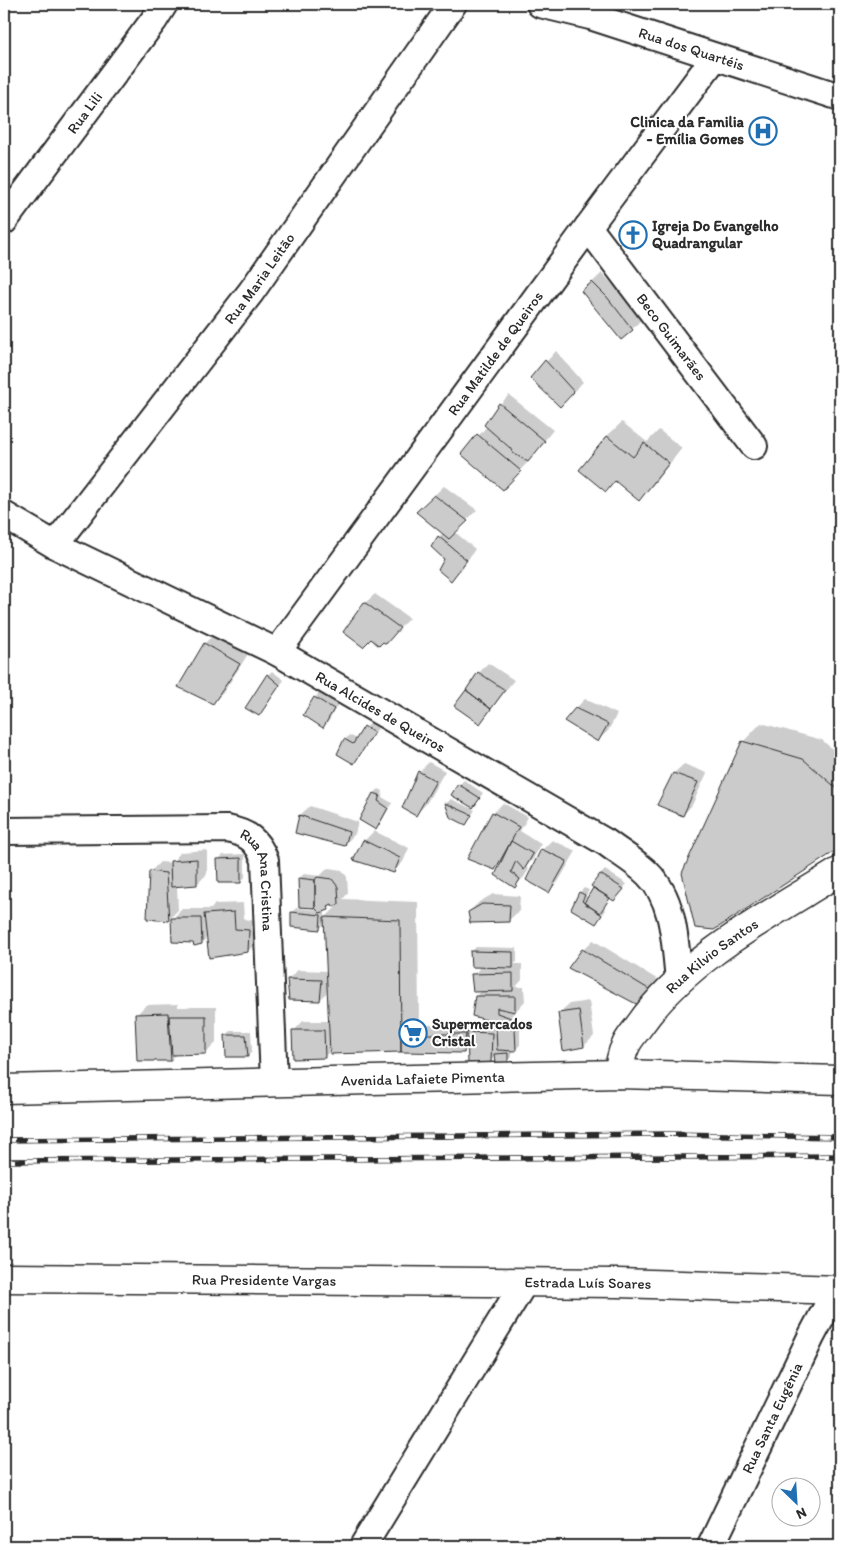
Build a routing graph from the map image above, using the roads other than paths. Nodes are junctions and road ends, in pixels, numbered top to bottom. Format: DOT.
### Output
graph roads {
  1 [pos="164,4"];
  2 [pos="453,4"];
  3 [pos="540,4"];
  4 [pos="592,10"];
  5 [pos="715,57"];
  6 [pos="840,97"];
  7 [pos="4,221"];
  8 [pos="588,227"];
  9 [pos="754,446"];
  10 [pos="4,515"];
  11 [pos="55,546"];
  12 [pos="277,652"];
  13 [pos="4,831"];
  14 [pos="840,871"];
  15 [pos="679,980"];
  16 [pos="618,1074"];
  17 [pos="840,1080"];
  18 [pos="274,1082"];
  19 [pos="4,1089"];
  20 [pos="4,1278"];
  21 [pos="524,1283"];
  22 [pos="838,1290"];
  23 [pos="363,1546"];
  24 [pos="711,1546"];
  1 -- 7 [label="street, Rua Lili"];
  2 -- 11 [label="street, Rua Maria Leitão"];
  3 -- 4 [label="street, Rua dos Quartéis"];
  4 -- 5 [label="street, Rua dos Quartéis"];
  5 -- 6 [label="street, Rua dos Quartéis"];
  5 -- 8 [label="street, Rua Matilde de Queiros"];
  8 -- 9 [label="street, Beco Guimarães"];
  8 -- 12 [label="street, Rua Matilde de Queiros"];
  10 -- 11 [label="street, Rua Alcides de Queiros"];
  11 -- 12 [label="street, Rua Alcides de Queiros"];
  12 -- 15 [label="street, Rua Alcides de Queiros"];
  13 -- 18 [label="street, Rua Ana Cristina"];
  14 -- 15 [label="main road, Rua Kilvio Santos"];
  15 -- 16 [label="main road, Rua Kilvio Santos"];
  16 -- 17 [label="main road, Avenida Lafaiete Pimenta"];
  16 -- 18 [label="main road, Avenida Lafaiete Pimenta"];
  18 -- 19 [label="main road, Avenida Lafaiete Pimenta"];
  20 -- 21 [label="main road, Rua Presidente Vargas"];
  21 -- 22 [label="main road, Estrada Luís Soares"];
  21 -- 23 [label="street, Estrada Luís Soares"];
  22 -- 24 [label="street, Rua Santa Eugênia"];
}
